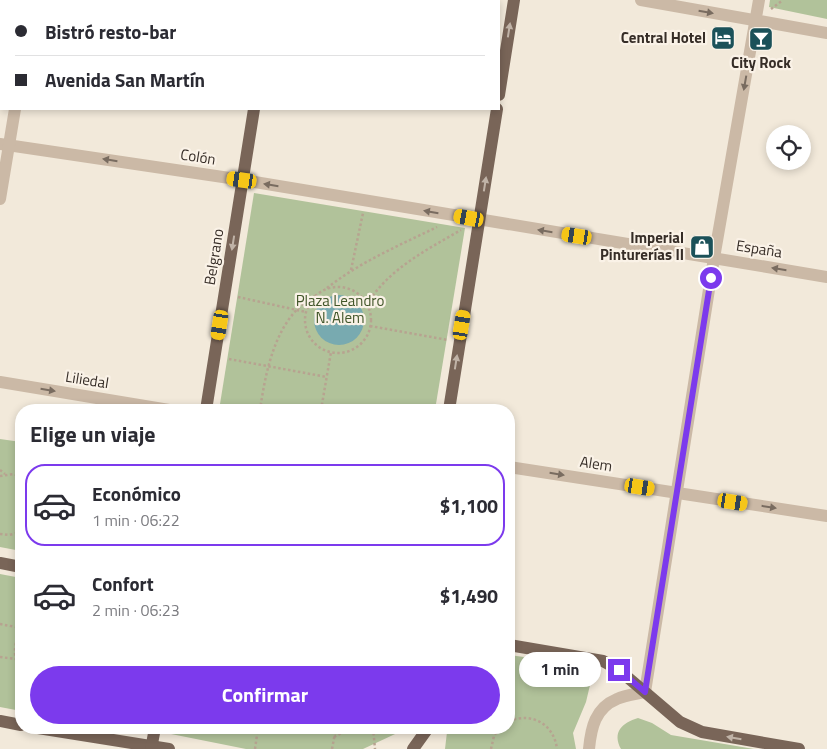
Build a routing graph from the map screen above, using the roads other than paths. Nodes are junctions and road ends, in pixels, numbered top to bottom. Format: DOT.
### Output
graph roads {
  1 [pos="514,0"];
  2 [pos="641,0"];
  3 [pos="759,0"];
  4 [pos="756,21"];
  5 [pos="827,33"];
  6 [pos="500,89"];
  7 [pos="15,110"];
  8 [pos="254,110"];
  9 [pos="496,110"];
  10 [pos="4,144"];
  11 [pos="242,180"];
  12 [pos="0,199"];
  13 [pos="479,220"];
  14 [pos="714,258"];
  15 [pos="827,277"];
  16 [pos="0,382"];
  17 [pos="133,404"];
  18 [pos="207,404"];
  19 [pos="450,404"];
  20 [pos="515,468"];
  21 [pos="677,493"];
  22 [pos="827,516"];
  23 [pos="0,563"];
  24 [pos="15,566"];
  25 [pos="515,646"];
  26 [pos="645,692"];
  27 [pos="0,721"];
  28 [pos="15,724"];
  29 [pos="72,734"];
  30 [pos="154,734"];
  31 [pos="424,734"];
  32 [pos="151,748"];
  33 [pos="169,749"];
  34 [pos="413,749"];
  35 [pos="589,749"];
  36 [pos="799,749"];
  6 -- 1 [label="main road, one-way"];
  2 -- 4 [label="street, one-way"];
  3 -- 4 [label="street"];
  4 -- 5 [label="street"];
  4 -- 14 [label="street, one-way"];
  7 -- 10 [label="street"];
  8 -- 11 [label="main road, Belgrano"];
  13 -- 9 [label="main road, one-way"];
  11 -- 10 [label="street, Colón, one-way"];
  10 -- 12 [label="street"];
  13 -- 11 [label="street, Colón, one-way"];
  11 -- 18 [label="main road, Belgrano, one-way"];
  14 -- 13 [label="street, España, one-way"];
  19 -- 13 [label="main road, one-way"];
  15 -- 14 [label="street, España, one-way"];
  14 -- 21 [label="street"];
  16 -- 17 [label="street, Liliedal, one-way"];
  20 -- 21 [label="street, Alem, one-way"];
  21 -- 22 [label="street, Alem, one-way"];
  21 -- 26 [label="street"];
  23 -- 24 [label="main road"];
  25 -- 26 [label="main road"];
  26 -- 35 [label="street"];
  36 -- 26 [label="main road, one-way"];
  27 -- 28 [label="main road"];
  29 -- 32 [label="main road"];
  30 -- 32 [label="main road"];
  31 -- 34 [label="main road"];
  32 -- 33 [label="main road"];
}
